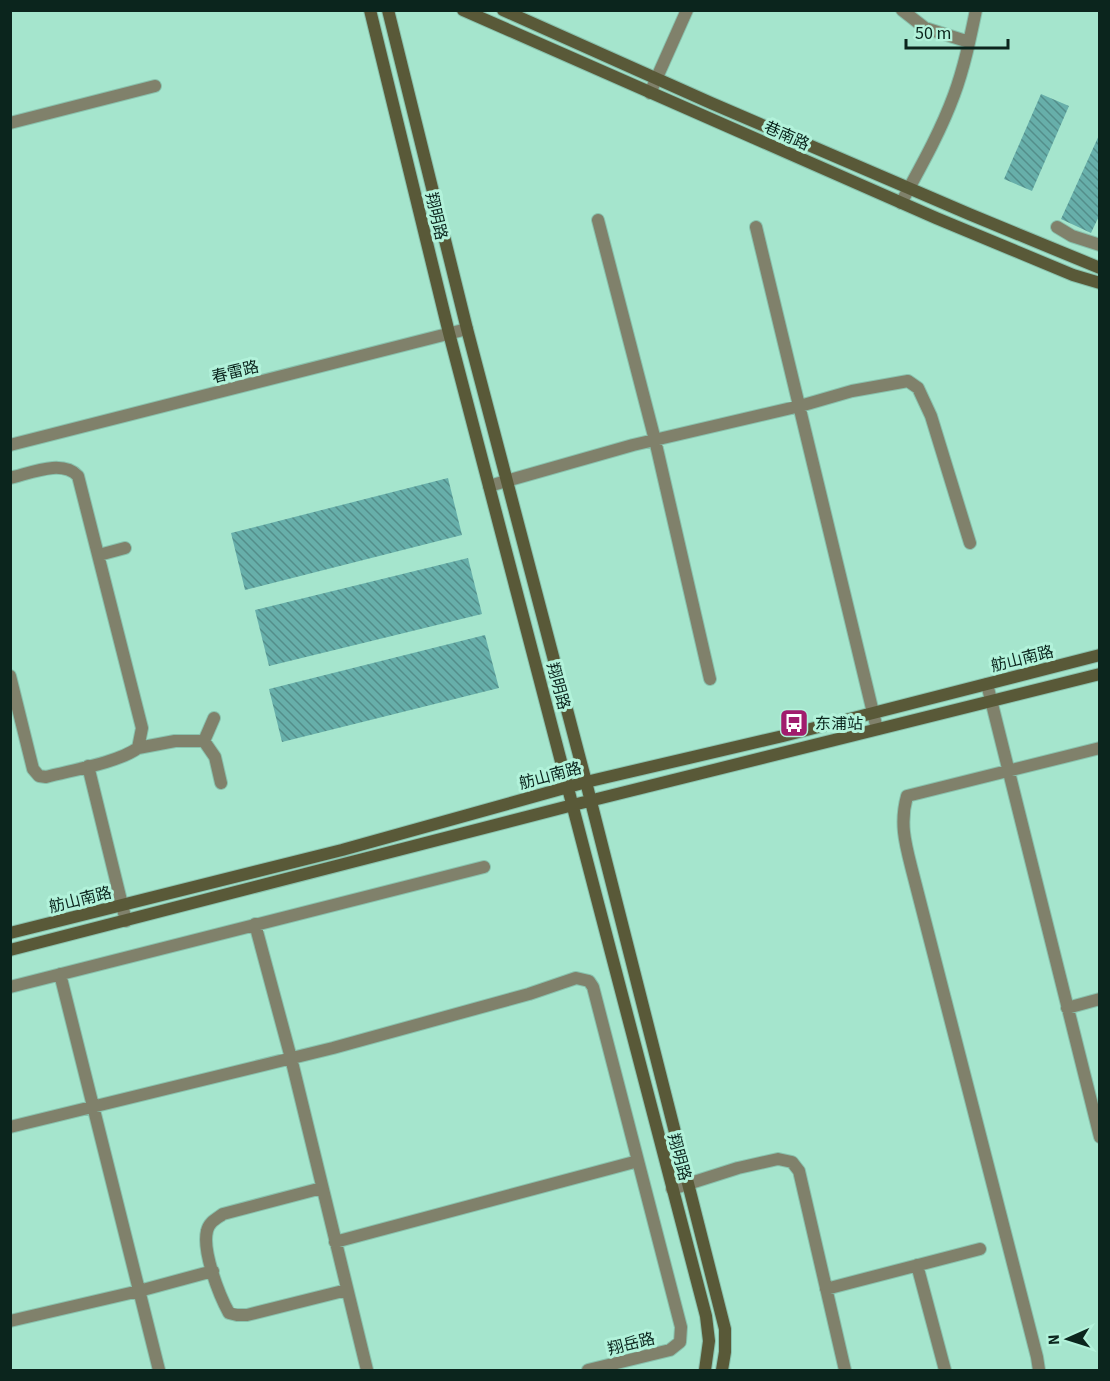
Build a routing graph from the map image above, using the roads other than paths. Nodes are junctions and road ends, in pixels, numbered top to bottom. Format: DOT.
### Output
graph roads {
  1 [pos="370,10"];
  2 [pos="388,10"];
  3 [pos="463,10"];
  4 [pos="503,10"];
  5 [pos="687,10"];
  6 [pos="976,10"];
  7 [pos="909,13"];
  8 [pos="969,42"];
  9 [pos="657,79"];
  10 [pos="155,86"];
  11 [pos="650,93"];
  12 [pos="10,123"];
  13 [pos="909,189"];
  14 [pos="902,203"];
  15 [pos="598,220"];
  16 [pos="756,227"];
  17 [pos="1057,227"];
  18 [pos="1100,245"];
  19 [pos="1100,268"];
  20 [pos="1100,283"];
  21 [pos="467,329"];
  22 [pos="448,333"];
  23 [pos="800,406"];
  24 [pos="655,440"];
  25 [pos="10,445"];
  26 [pos="10,478"];
  27 [pos="507,481"];
  28 [pos="489,486"];
  29 [pos="970,543"];
  30 [pos="125,548"];
  31 [pos="99,555"];
  32 [pos="1100,655"];
  33 [pos="1100,674"];
  34 [pos="10,676"];
  35 [pos="710,679"];
  36 [pos="987,684"];
  37 [pos="992,701"];
  38 [pos="873,713"];
  39 [pos="214,718"];
  40 [pos="877,729"];
  41 [pos="204,741"];
  42 [pos="138,748"];
  43 [pos="1100,748"];
  44 [pos="88,766"];
  45 [pos="1010,770"];
  46 [pos="586,782"];
  47 [pos="220,783"];
  48 [pos="569,787"];
  49 [pos="590,801"];
  50 [pos="573,805"];
  51 [pos="484,867"];
  52 [pos="122,905"];
  53 [pos="126,921"];
  54 [pos="255,924"];
  55 [pos="10,933"];
  56 [pos="10,950"];
  57 [pos="60,974"];
  58 [pos="10,987"];
  59 [pos="1100,999"];
  60 [pos="1067,1008"];
  61 [pos="291,1059"];
  62 [pos="94,1107"];
  63 [pos="10,1127"];
  64 [pos="1100,1137"];
  65 [pos="638,1161"];
  66 [pos="688,1185"];
  67 [pos="322,1188"];
  68 [pos="672,1189"];
  69 [pos="335,1242"];
  70 [pos="980,1249"];
  71 [pos="917,1265"];
  72 [pos="213,1270"];
  73 [pos="826,1289"];
  74 [pos="347,1290"];
  75 [pos="139,1291"];
  76 [pos="10,1322"];
  77 [pos="159,1371"];
  78 [pos="367,1371"];
  79 [pos="588,1371"];
  80 [pos="705,1371"];
  81 [pos="722,1371"];
  82 [pos="845,1371"];
  83 [pos="945,1371"];
  84 [pos="1039,1371"];
  1 -- 22 [label="street, 翔明路"];
  2 -- 21 [label="street, 翔明路"];
  3 -- 11 [label="street, 巷南路"];
  4 -- 9 [label="street, 巷南路"];
  5 -- 9 [label="street"];
  6 -- 8 [label="street"];
  7 -- 8 [label="street"];
  8 -- 13 [label="street"];
  9 -- 11 [label="street"];
  9 -- 13 [label="street, 巷南路"];
  10 -- 12 [label="street"];
  11 -- 14 [label="street, 巷南路"];
  13 -- 14 [label="street"];
  13 -- 19 [label="street, 巷南路"];
  14 -- 20 [label="street, 巷南路"];
  15 -- 24 [label="street"];
  16 -- 23 [label="street"];
  17 -- 18 [label="street"];
  21 -- 22 [label="street, 春雷路"];
  21 -- 27 [label="street, 翔明路"];
  22 -- 25 [label="street, 春雷路"];
  22 -- 28 [label="street, 翔明路"];
  23 -- 24 [label="street"];
  23 -- 29 [label="street"];
  23 -- 38 [label="street"];
  24 -- 27 [label="street"];
  24 -- 35 [label="street"];
  26 -- 31 [label="street"];
  27 -- 28 [label="street"];
  27 -- 46 [label="street, 翔明路"];
  28 -- 48 [label="street, 翔明路"];
  30 -- 31 [label="street"];
  31 -- 42 [label="street"];
  32 -- 36 [label="street, 舫山南路"];
  33 -- 37 [label="street, 舫山南路"];
  34 -- 44 [label="street"];
  36 -- 37 [label="street"];
  36 -- 38 [label="street, 舫山南路"];
  37 -- 40 [label="street, 舫山南路"];
  37 -- 45 [label="street"];
  38 -- 40 [label="street"];
  38 -- 46 [label="street, 舫山南路"];
  39 -- 41 [label="street"];
  40 -- 49 [label="street, 舫山南路"];
  41 -- 42 [label="street"];
  41 -- 47 [label="street"];
  42 -- 44 [label="street"];
  43 -- 45 [label="street"];
  44 -- 52 [label="street"];
  45 -- 60 [label="street"];
  45 -- 84 [label="street"];
  46 -- 48 [label="street, 舫山南路"];
  46 -- 49 [label="street, 翔明路"];
  48 -- 50 [label="street, 翔明路"];
  48 -- 52 [label="street, 舫山南路"];
  49 -- 50 [label="street, 舫山南路"];
  49 -- 66 [label="street, 翔明路"];
  50 -- 53 [label="street, 舫山南路"];
  50 -- 68 [label="street, 翔明路"];
  51 -- 54 [label="street"];
  52 -- 53 [label="street"];
  52 -- 55 [label="street, 舫山南路"];
  53 -- 56 [label="street, 舫山南路"];
  54 -- 57 [label="street"];
  54 -- 61 [label="street"];
  57 -- 58 [label="street"];
  57 -- 62 [label="street"];
  59 -- 60 [label="street"];
  60 -- 64 [label="street"];
  61 -- 62 [label="street"];
  61 -- 65 [label="street"];
  61 -- 67 [label="street"];
  62 -- 63 [label="street"];
  62 -- 75 [label="street"];
  65 -- 69 [label="street"];
  65 -- 79 [label="street, 翔岳路"];
  66 -- 68 [label="street"];
  66 -- 73 [label="street"];
  66 -- 81 [label="street, 翔明路"];
  67 -- 69 [label="street"];
  67 -- 72 [label="street"];
  68 -- 80 [label="street, 翔明路"];
  69 -- 74 [label="street"];
  70 -- 71 [label="street"];
  71 -- 73 [label="street"];
  71 -- 83 [label="street"];
  72 -- 74 [label="street"];
  72 -- 75 [label="street"];
  73 -- 82 [label="street"];
  74 -- 78 [label="street"];
  75 -- 76 [label="street"];
  75 -- 77 [label="street"];
}
